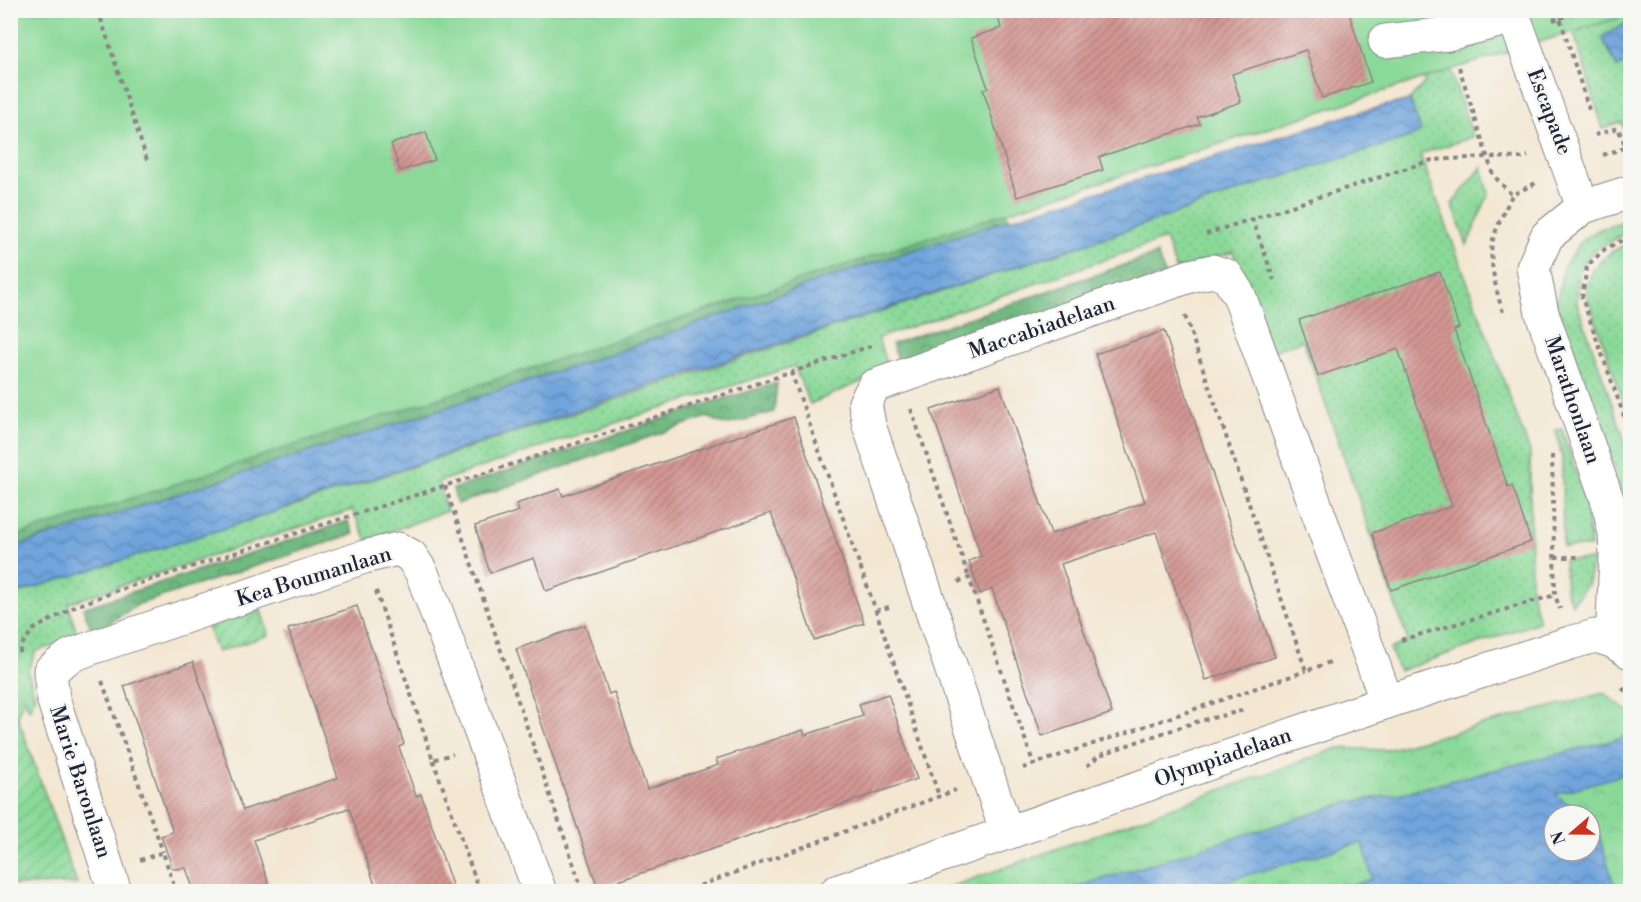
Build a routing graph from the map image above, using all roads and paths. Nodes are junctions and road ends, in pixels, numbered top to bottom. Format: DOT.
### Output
graph roads {
  1 [pos="98,10"];
  2 [pos="1584,10"];
  3 [pos="1511,13"];
  4 [pos="1560,18"];
  5 [pos="1448,34"];
  6 [pos="1385,41"];
  7 [pos="1597,135"];
  8 [pos="1628,147"];
  9 [pos="1488,157"];
  10 [pos="1630,158"];
  11 [pos="147,160"];
  12 [pos="1630,192"];
  13 [pos="1512,195"];
  14 [pos="1583,207"];
  15 [pos="1630,236"];
  16 [pos="1196,237"];
  17 [pos="875,345"];
  18 [pos="791,372"];
  19 [pos="900,377"];
  20 [pos="1630,433"];
  21 [pos="446,486"];
  22 [pos="351,516"];
  23 [pos="364,557"];
  24 [pos="969,578"];
  25 [pos="1621,646"];
  26 [pos="91,648"];
  27 [pos="20,659"];
  28 [pos="50,671"];
  29 [pos="1387,702"];
  30 [pos="486,745"];
  31 [pos="433,760"];
  32 [pos="939,796"];
  33 [pos="1006,833"];
  34 [pos="163,852"];
  35 [pos="112,881"];
  36 [pos="176,891"];
  37 [pos="480,891"];
  38 [pos="540,891"];
  39 [pos="583,891"];
  40 [pos="836,891"];
  1 -- 11 [label="path"];
  2 -- 4 [label="path"];
  3 -- 5 [label="street"];
  3 -- 14 [label="street, Escapade"];
  5 -- 6 [label="street"];
  5 -- 9 [label="path"];
  7 -- 8 [label="path"];
  8 -- 10 [label="path"];
  9 -- 13 [label="path"];
  9 -- 16 [label="path"];
  12 -- 14 [label="street, Marathonlaan"];
  14 -- 25 [label="street, Marathonlaan"];
  15 -- 20 [label="path"];
  17 -- 18 [label="path"];
  18 -- 21 [label="path"];
  18 -- 32 [label="path"];
  19 -- 24 [label="path"];
  19 -- 29 [label="street, Maccabiadelaan"];
  19 -- 33 [label="street, Maccabiadelaan"];
  21 -- 22 [label="path"];
  21 -- 39 [label="path"];
  22 -- 23 [label="path"];
  22 -- 27 [label="path"];
  23 -- 26 [label="street, Kea Boumanlaan"];
  23 -- 30 [label="street, Kea Boumanlaan"];
  23 -- 31 [label="path"];
  25 -- 29 [label="street, Olympiadelaan"];
  26 -- 28 [label="street, Kea Boumanlaan"];
  26 -- 34 [label="path"];
  28 -- 35 [label="street, Marie Baronlaan"];
  29 -- 33 [label="street, Olympiadelaan"];
  30 -- 31 [label="path"];
  30 -- 38 [label="street, Kea Boumanlaan"];
  31 -- 37 [label="path"];
  33 -- 40 [label="street, Olympiadelaan"];
  34 -- 35 [label="path"];
  34 -- 36 [label="path"];
}
